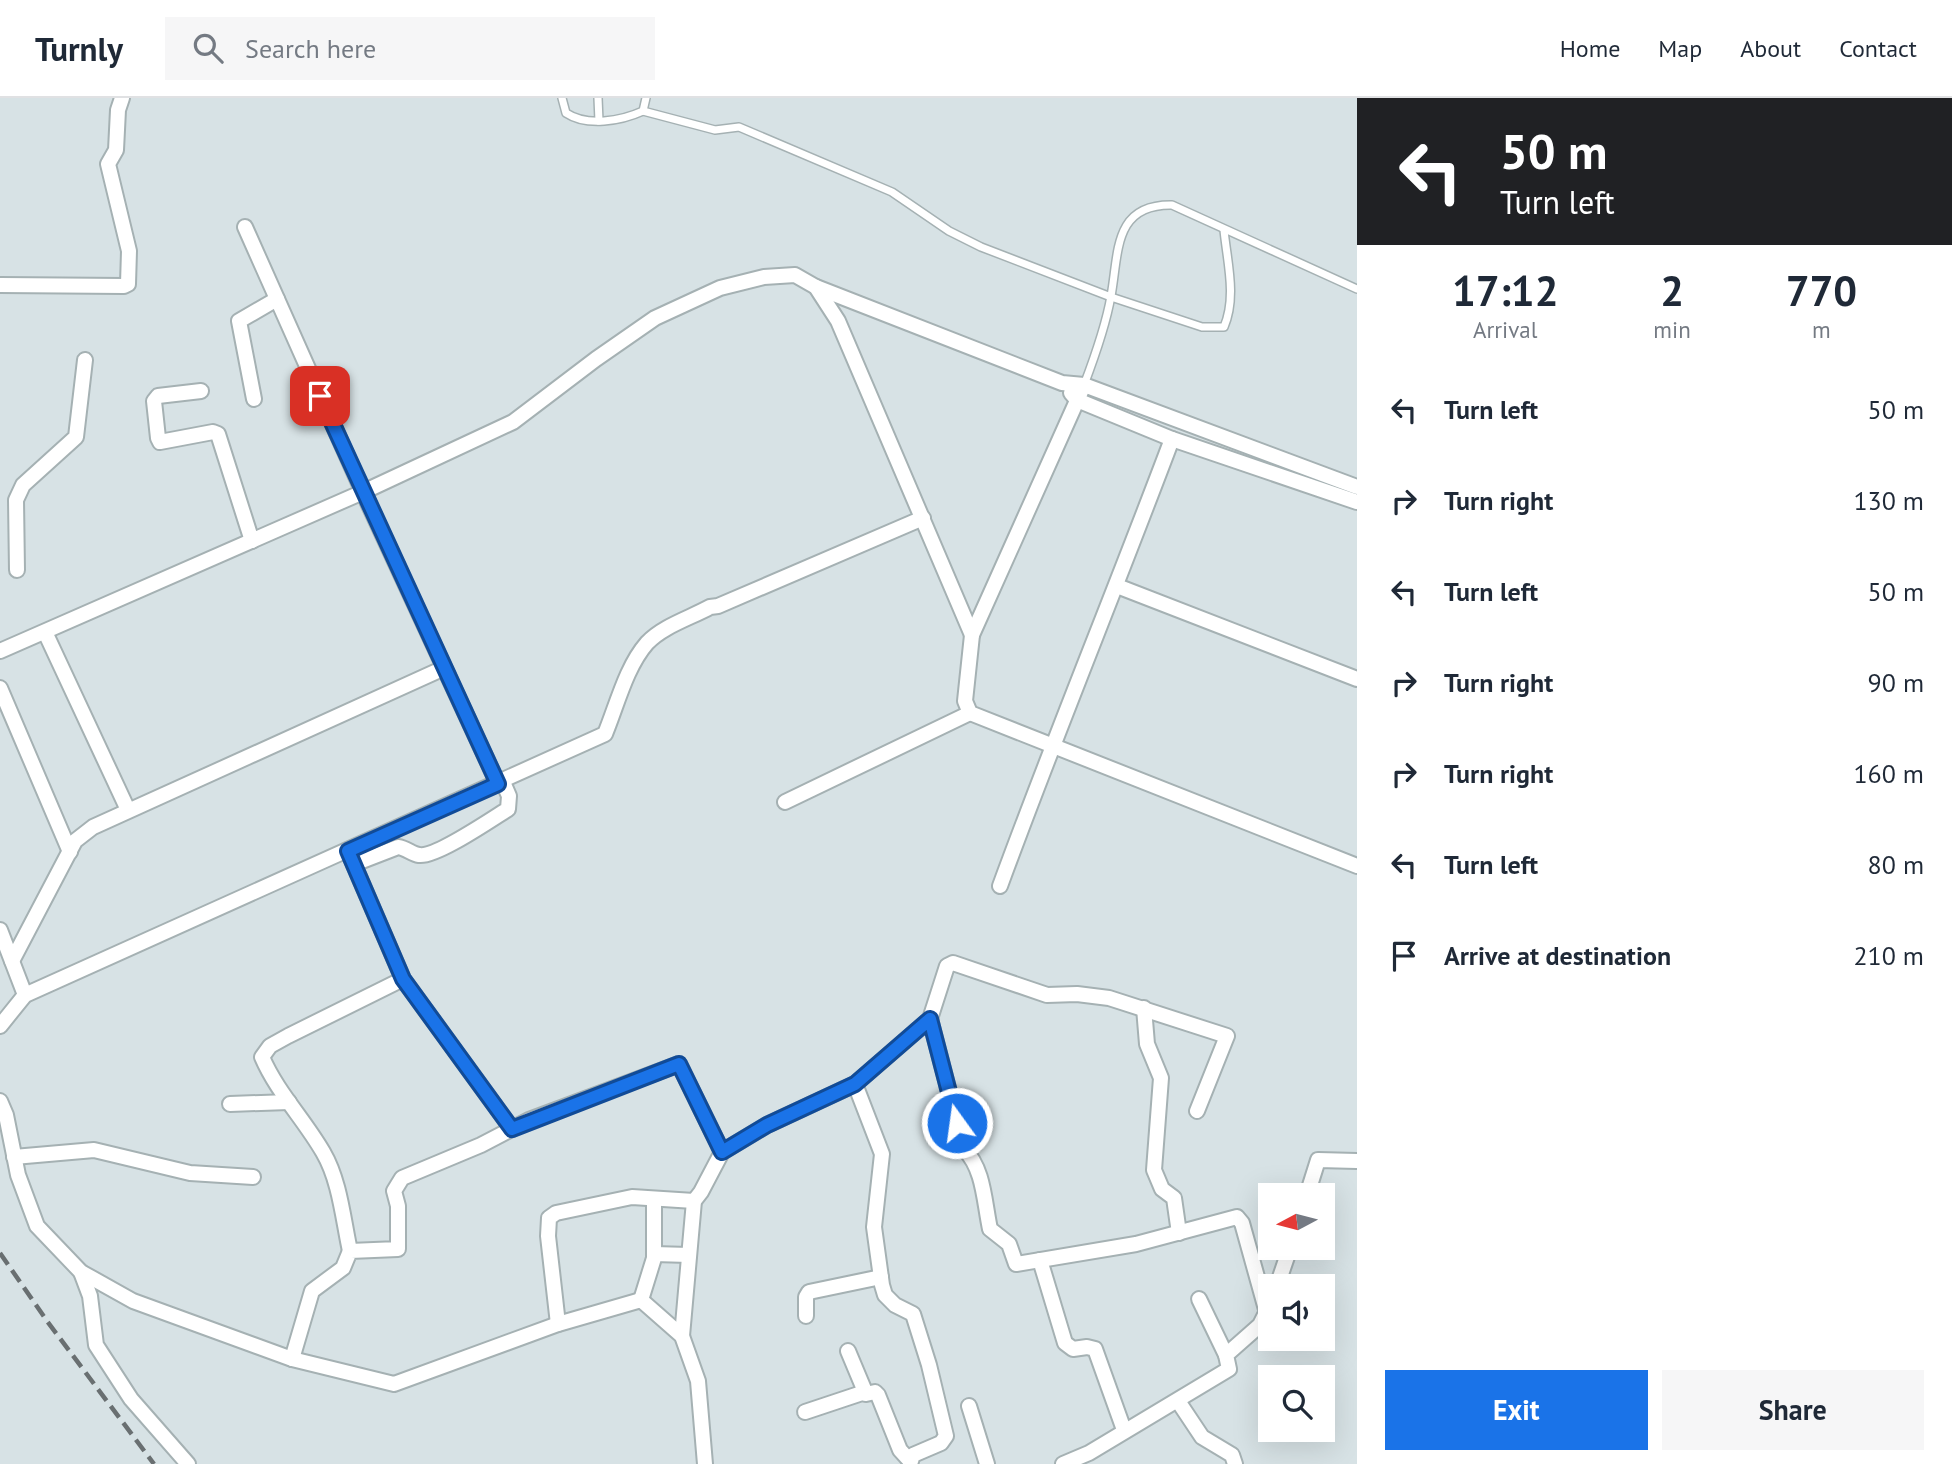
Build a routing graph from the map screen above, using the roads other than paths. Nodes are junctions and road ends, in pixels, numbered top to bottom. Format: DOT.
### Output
graph roads {
  1 [pos="122,98"];
  2 [pos="562,98"];
  3 [pos="598,98"];
  4 [pos="646,98"];
  5 [pos="643,111"];
  6 [pos="598,121"];
  7 [pos="245,227"];
  8 [pos="1224,230"];
  9 [pos="0,285"];
  10 [pos="816,286"];
  11 [pos="1357,289"];
  12 [pos="1111,297"];
  13 [pos="277,299"];
  14 [pos="85,360"];
  15 [pos="1062,383"];
  16 [pos="1084,384"];
  17 [pos="201,391"];
  18 [pos="254,399"];
  19 [pos="1077,400"];
  20 [pos="1172,439"];
  21 [pos="1357,487"];
  22 [pos="363,492"];
  23 [pos="1357,502"];
  24 [pos="923,517"];
  25 [pos="7,523"];
  26 [pos="252,541"];
  27 [pos="17,570"];
  28 [pos="1116,586"];
  29 [pos="45,632"];
  30 [pos="972,635"];
  31 [pos="0,651"];
  32 [pos="444,668"];
  33 [pos="1357,679"];
  34 [pos="0,688"];
  35 [pos="970,713"];
  36 [pos="1051,746"];
  37 [pos="501,783"];
  38 [pos="785,802"];
  39 [pos="128,810"];
  40 [pos="70,852"];
  41 [pos="351,858"];
  42 [pos="1357,866"];
  43 [pos="1000,886"];
  44 [pos="0,930"];
  45 [pos="12,961"];
  46 [pos="403,979"];
  47 [pos="25,995"];
  48 [pos="1144,1008"];
  49 [pos="930,1019"];
  50 [pos="0,1026"];
  51 [pos="855,1084"];
  52 [pos="0,1101"];
  53 [pos="289,1102"];
  54 [pos="230,1104"];
  55 [pos="1197,1111"];
  56 [pos="512,1129"];
  57 [pos="722,1152"];
  58 [pos="14,1157"];
  59 [pos="1357,1161"];
  60 [pos="253,1177"];
  61 [pos="1311,1183"];
  62 [pos="654,1199"];
  63 [pos="694,1201"];
  64 [pos="1179,1233"];
  65 [pos="349,1251"];
  66 [pos="654,1254"];
  67 [pos="689,1255"];
  68 [pos="1040,1260"];
  69 [pos="81,1272"];
  70 [pos="1258,1274"];
  71 [pos="881,1277"];
  72 [pos="1199,1299"];
  73 [pos="641,1300"];
  74 [pos="806,1316"];
  75 [pos="558,1324"];
  76 [pos="1258,1328"];
  77 [pos="682,1336"];
  78 [pos="848,1351"];
  79 [pos="1226,1355"];
  80 [pos="292,1359"];
  81 [pos="865,1392"];
  82 [pos="1178,1401"];
  83 [pos="969,1406"];
  84 [pos="806,1412"];
  85 [pos="1124,1430"];
  86 [pos="910,1462"];
  87 [pos="188,1464"];
  88 [pos="705,1464"];
  89 [pos="987,1464"];
  90 [pos="1063,1464"];
  91 [pos="1235,1464"];
  1 -- 9 [label="street"];
  2 -- 6 [label="lane"];
  3 -- 6 [label="lane"];
  4 -- 5 [label="lane"];
  5 -- 6 [label="lane"];
  5 -- 12 [label="lane"];
  7 -- 13 [label="street"];
  8 -- 11 [label="lane"];
  8 -- 12 [label="lane"];
  8 -- 12 [label="lane"];
  10 -- 15 [label="street"];
  10 -- 22 [label="street"];
  10 -- 24 [label="street"];
  12 -- 16 [label="lane"];
  13 -- 18 [label="street"];
  13 -- 22 [label="street"];
  14 -- 25 [label="street"];
  15 -- 16 [label="street"];
  15 -- 19 [label="street"];
  16 -- 19 [label="street"];
  16 -- 21 [label="street"];
  17 -- 26 [label="street"];
  19 -- 20 [label="street"];
  19 -- 30 [label="street"];
  20 -- 23 [label="street"];
  20 -- 28 [label="street"];
  22 -- 26 [label="street"];
  22 -- 32 [label="street"];
  24 -- 30 [label="street"];
  24 -- 37 [label="street"];
  25 -- 27 [label="street"];
  26 -- 29 [label="street"];
  28 -- 33 [label="street"];
  28 -- 36 [label="street"];
  29 -- 31 [label="street"];
  29 -- 39 [label="street"];
  30 -- 35 [label="street"];
  32 -- 37 [label="street"];
  32 -- 39 [label="street"];
  34 -- 40 [label="street"];
  35 -- 36 [label="street"];
  35 -- 38 [label="street"];
  36 -- 42 [label="street"];
  36 -- 43 [label="street"];
  37 -- 41 [label="street"];
  37 -- 41 [label="street"];
  39 -- 40 [label="street"];
  40 -- 45 [label="street"];
  41 -- 46 [label="street"];
  41 -- 47 [label="street"];
  44 -- 45 [label="street"];
  45 -- 47 [label="street"];
  46 -- 53 [label="street"];
  46 -- 56 [label="street"];
  47 -- 50 [label="street"];
  48 -- 49 [label="street"];
  48 -- 55 [label="street"];
  48 -- 64 [label="street"];
  49 -- 51 [label="street"];
  49 -- 68 [label="street"];
  51 -- 57 [label="street"];
  51 -- 71 [label="street"];
  52 -- 58 [label="street"];
  53 -- 54 [label="street"];
  53 -- 65 [label="street"];
  56 -- 57 [label="street"];
  56 -- 65 [label="street"];
  57 -- 63 [label="street"];
  58 -- 60 [label="street"];
  58 -- 69 [label="street"];
  59 -- 61 [label="street"];
  62 -- 63 [label="street"];
  62 -- 66 [label="street"];
  62 -- 75 [label="street"];
  63 -- 67 [label="street"];
  64 -- 68 [label="street"];
  64 -- 70 [label="street"];
  65 -- 80 [label="street"];
  66 -- 67 [label="street"];
  66 -- 73 [label="street"];
  67 -- 77 [label="street"];
  68 -- 85 [label="street"];
  69 -- 80 [label="street"];
  69 -- 87 [label="street"];
  71 -- 74 [label="street"];
  71 -- 86 [label="street"];
  72 -- 79 [label="street"];
  73 -- 75 [label="street"];
  73 -- 77 [label="street"];
  75 -- 80 [label="street"];
  76 -- 79 [label="street"];
  77 -- 88 [label="street"];
  78 -- 81 [label="street"];
  79 -- 82 [label="street"];
  81 -- 84 [label="street"];
  81 -- 86 [label="street"];
  82 -- 85 [label="street"];
  82 -- 91 [label="street"];
  83 -- 89 [label="street"];
  85 -- 90 [label="street"];
}
